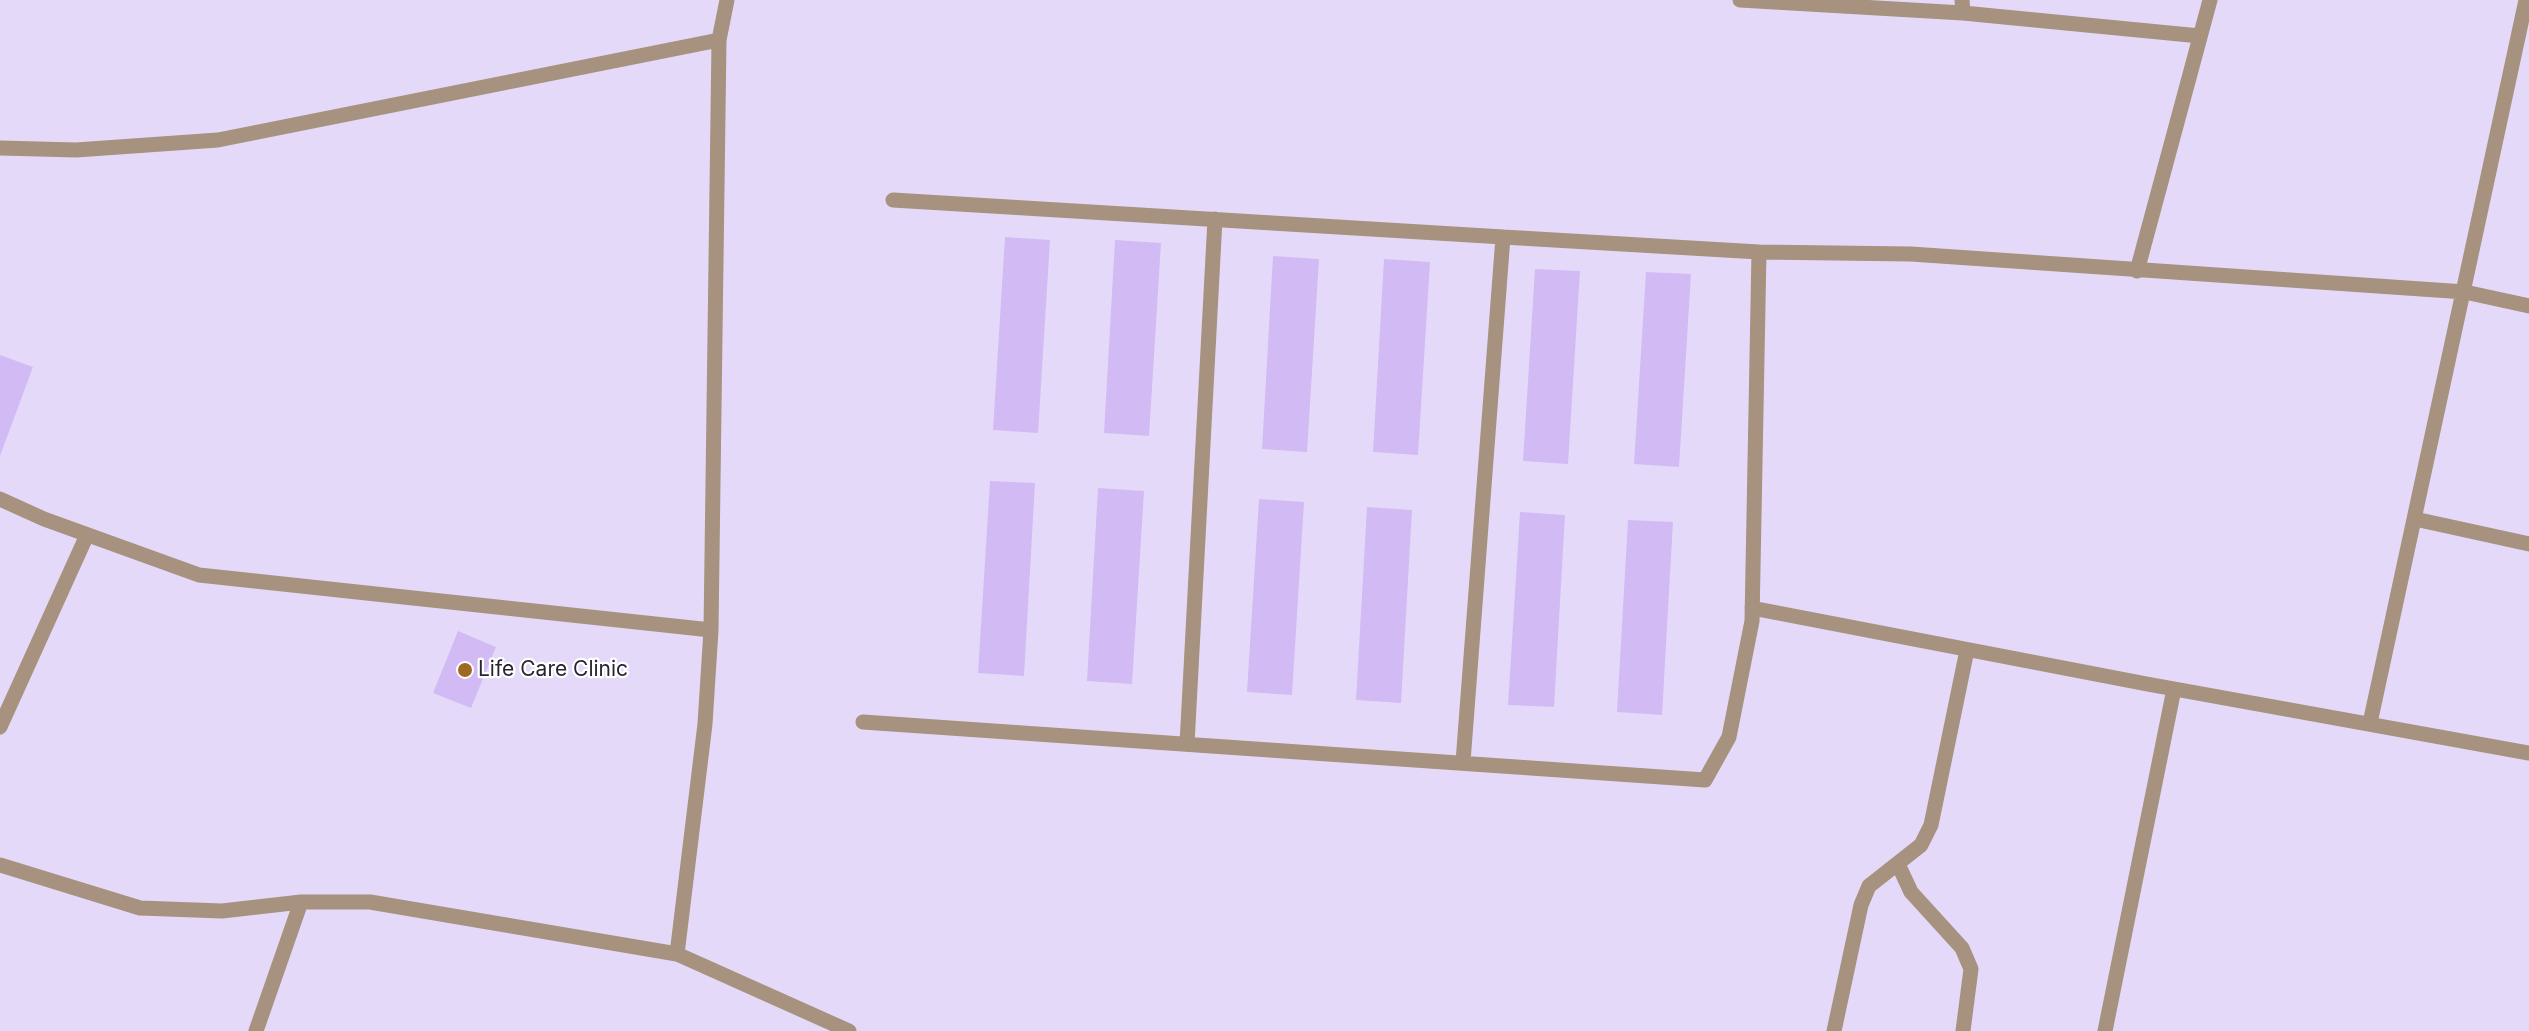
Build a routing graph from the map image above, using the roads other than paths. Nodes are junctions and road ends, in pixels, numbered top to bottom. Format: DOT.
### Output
graph roads {
  1 [pos="727,0"];
  2 [pos="1740,0"];
  3 [pos="2210,0"];
  4 [pos="2526,0"];
  5 [pos="1787,1"];
  6 [pos="1963,7"];
  7 [pos="2200,36"];
  8 [pos="719,40"];
  9 [pos="2522,59"];
  10 [pos="0,148"];
  11 [pos="893,200"];
  12 [pos="1215,219"];
  13 [pos="1503,237"];
  14 [pos="1759,252"];
  15 [pos="2137,272"];
  16 [pos="2465,292"];
  17 [pos="2529,306"];
  18 [pos="0,499"];
  19 [pos="2415,519"];
  20 [pos="87,535"];
  21 [pos="2529,544"];
  22 [pos="1752,608"];
  23 [pos="711,630"];
  24 [pos="1967,650"];
  25 [pos="2174,689"];
  26 [pos="863,722"];
  27 [pos="2370,723"];
  28 [pos="0,727"];
  29 [pos="1187,744"];
  30 [pos="2529,753"];
  31 [pos="1463,762"];
  32 [pos="1898,864"];
  33 [pos="0,865"];
  34 [pos="301,902"];
  35 [pos="677,954"];
  36 [pos="256,1031"];
  37 [pos="849,1031"];
  38 [pos="1834,1031"];
  39 [pos="1963,1031"];
  40 [pos="2105,1031"];
  1 -- 8 [label="street"];
  2 -- 5 [label="street"];
  3 -- 7 [label="street"];
  4 -- 9 [label="street"];
  5 -- 6 [label="street"];
  6 -- 7 [label="street"];
  7 -- 15 [label="street"];
  8 -- 10 [label="street"];
  8 -- 23 [label="street"];
  9 -- 16 [label="street"];
  11 -- 12 [label="street"];
  12 -- 13 [label="street"];
  12 -- 29 [label="street"];
  13 -- 14 [label="street"];
  13 -- 31 [label="street"];
  14 -- 15 [label="street"];
  14 -- 22 [label="street"];
  15 -- 16 [label="street"];
  16 -- 17 [label="street"];
  16 -- 19 [label="street"];
  18 -- 20 [label="street"];
  19 -- 21 [label="street"];
  19 -- 27 [label="street"];
  20 -- 23 [label="street"];
  20 -- 28 [label="street"];
  22 -- 24 [label="street"];
  22 -- 31 [label="street"];
  23 -- 35 [label="street"];
  24 -- 25 [label="street"];
  24 -- 32 [label="street"];
  25 -- 27 [label="street"];
  25 -- 40 [label="street"];
  26 -- 29 [label="street"];
  27 -- 30 [label="street"];
  29 -- 31 [label="street"];
  32 -- 38 [label="street"];
  32 -- 39 [label="street"];
  33 -- 34 [label="street"];
  34 -- 35 [label="street"];
  34 -- 36 [label="street"];
  35 -- 37 [label="street"];
}
